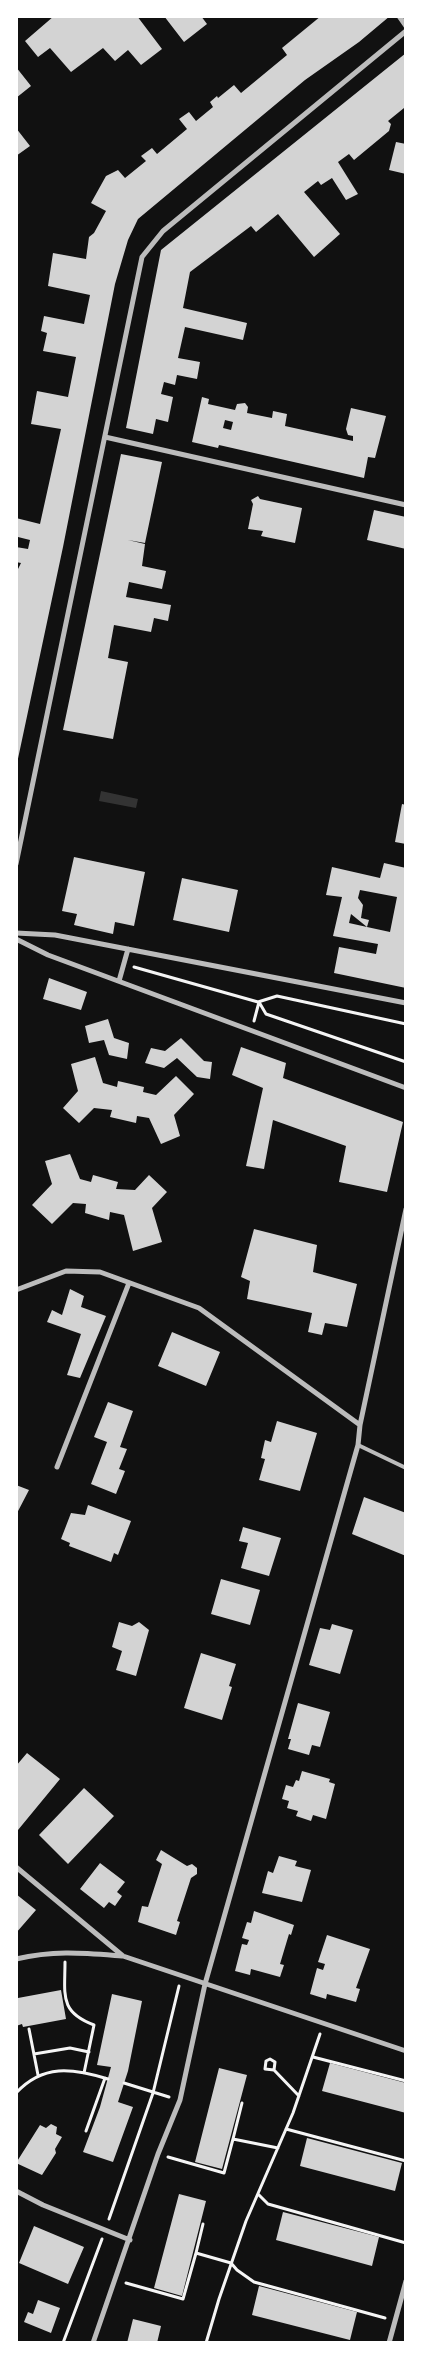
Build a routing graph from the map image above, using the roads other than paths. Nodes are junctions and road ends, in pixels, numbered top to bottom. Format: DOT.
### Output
graph roads {
  1 [pos="399,16"];
  2 [pos="406,26"];
  3 [pos="406,31"];
  4 [pos="105,437"];
  5 [pos="406,505"];
  6 [pos="16,864"];
  7 [pos="16,933"];
  8 [pos="16,940"];
  9 [pos="128,949"];
  10 [pos="119,981"];
  11 [pos="406,1004"];
  12 [pos="406,1088"];
  13 [pos="406,1209"];
  14 [pos="129,1283"];
  15 [pos="16,1290"];
  16 [pos="360,1425"];
  17 [pos="358,1445"];
  18 [pos="57,1468"];
  19 [pos="406,1468"];
  20 [pos="16,1867"];
  21 [pos="123,1956"];
  22 [pos="16,1959"];
  23 [pos="205,1984"];
  24 [pos="406,2051"];
  25 [pos="16,2191"];
  26 [pos="130,2240"];
  27 [pos="406,2280"];
  28 [pos="93,2343"];
  29 [pos="389,2343"];
  1 -- 2 [label="street"];
  3 -- 4 [label="street"];
  4 -- 5 [label="street"];
  4 -- 6 [label="street"];
  7 -- 9 [label="street"];
  8 -- 10 [label="street"];
  9 -- 10 [label="street"];
  9 -- 11 [label="street"];
  10 -- 12 [label="street"];
  13 -- 16 [label="street"];
  14 -- 15 [label="street"];
  14 -- 16 [label="street"];
  14 -- 18 [label="street"];
  16 -- 17 [label="street"];
  17 -- 19 [label="lane"];
  17 -- 23 [label="street"];
  20 -- 21 [label="street"];
  21 -- 22 [label="street"];
  21 -- 23 [label="street"];
  23 -- 24 [label="street"];
  23 -- 26 [label="street"];
  25 -- 26 [label="street"];
  26 -- 28 [label="street"];
  27 -- 29 [label="street"];
}
